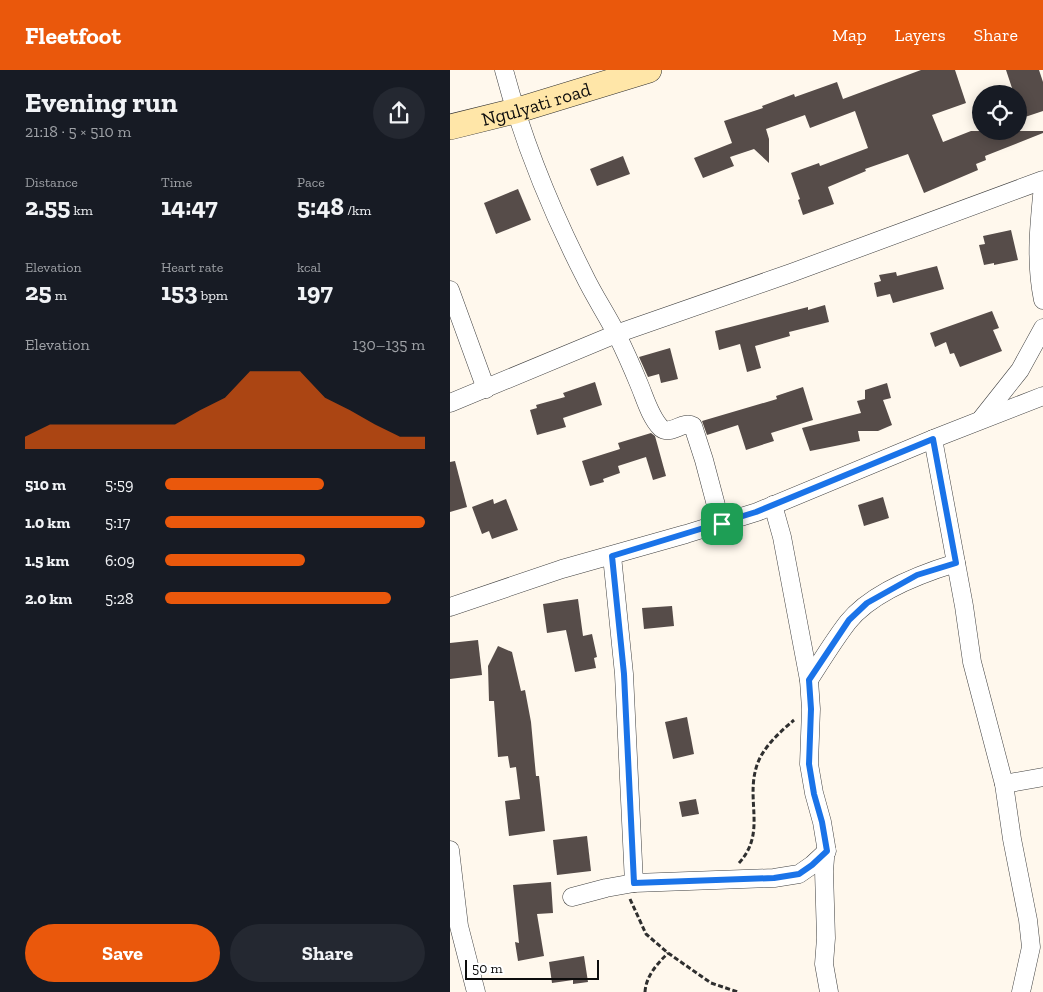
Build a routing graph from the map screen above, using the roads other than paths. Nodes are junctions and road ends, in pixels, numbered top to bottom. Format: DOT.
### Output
graph roads {
  1 [pos="504,70"];
  2 [pos="649,70"];
  3 [pos="515,111"];
  4 [pos="450,126"];
  5 [pos="1043,180"];
  6 [pos="1043,186"];
  7 [pos="450,290"];
  8 [pos="1043,300"];
  9 [pos="1043,328"];
  10 [pos="616,334"];
  11 [pos="486,389"];
  12 [pos="1043,396"];
  13 [pos="450,404"];
  14 [pos="979,421"];
  15 [pos="933,439"];
  16 [pos="773,505"];
  17 [pos="722,524"];
  18 [pos="612,556"];
  19 [pos="956,563"];
  20 [pos="450,607"];
  21 [pos="809,680"];
  22 [pos="1043,777"];
  23 [pos="1004,784"];
  24 [pos="450,850"];
  25 [pos="827,851"];
  26 [pos="629,884"];
  27 [pos="572,897"];
  28 [pos="454,927"];
  29 [pos="476,992"];
  30 [pos="829,992"];
  31 [pos="1020,992"];
  1 -- 3 [label="street"];
  2 -- 3 [label="main road, Ngulyati road"];
  3 -- 4 [label="main road, Ngulyati road"];
  3 -- 10 [label="street"];
  5 -- 10 [label="street"];
  6 -- 8 [label="street"];
  7 -- 11 [label="street"];
  9 -- 14 [label="street"];
  10 -- 11 [label="street"];
  10 -- 17 [label="street"];
  11 -- 13 [label="street"];
  12 -- 14 [label="street"];
  14 -- 15 [label="street"];
  15 -- 16 [label="street"];
  15 -- 19 [label="street"];
  16 -- 17 [label="street"];
  16 -- 21 [label="street"];
  17 -- 18 [label="street"];
  18 -- 20 [label="street"];
  18 -- 26 [label="street"];
  19 -- 21 [label="street"];
  19 -- 23 [label="street"];
  21 -- 25 [label="street"];
  22 -- 23 [label="street"];
  23 -- 31 [label="street"];
  24 -- 28 [label="street"];
  25 -- 26 [label="street"];
  25 -- 30 [label="street"];
  26 -- 27 [label="street"];
  28 -- 29 [label="street"];
}
